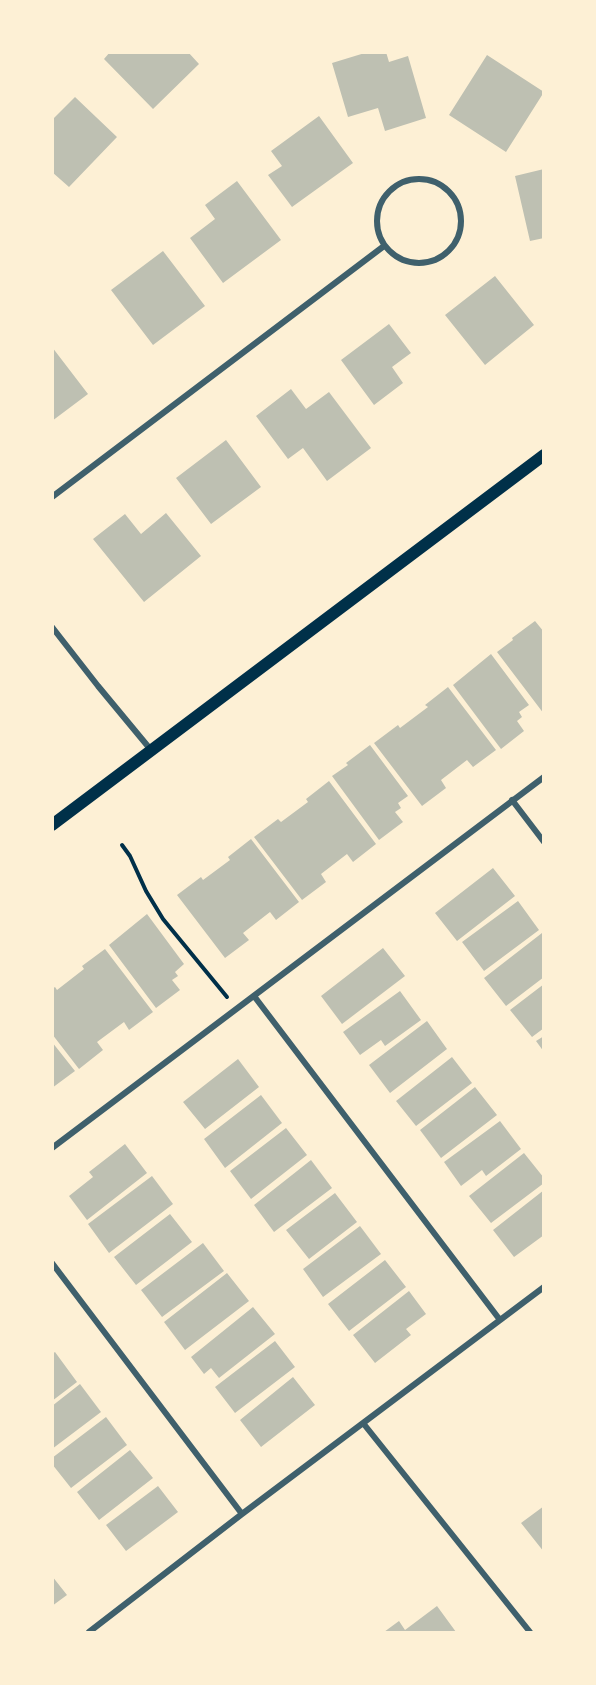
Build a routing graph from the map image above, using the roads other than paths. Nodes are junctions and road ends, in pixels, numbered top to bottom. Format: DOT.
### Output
graph roads {
  1 [pos="384,246"];
  2 [pos="543,455"];
  3 [pos="52,497"];
  4 [pos="52,627"];
  5 [pos="152,750"];
  6 [pos="543,777"];
  7 [pos="512,801"];
  8 [pos="52,825"];
  9 [pos="543,842"];
  10 [pos="254,996"];
  11 [pos="52,1148"];
  12 [pos="52,1263"];
  13 [pos="543,1287"];
  14 [pos="500,1320"];
  15 [pos="363,1423"];
  16 [pos="242,1514"];
  17 [pos="89,1632"];
  18 [pos="530,1632"];
  1 -- 1 [label="street"];
  1 -- 3 [label="street"];
  2 -- 5 [label="main road"];
  4 -- 5 [label="street"];
  5 -- 8 [label="main road"];
  6 -- 7 [label="street"];
  7 -- 9 [label="street"];
  7 -- 10 [label="street"];
  10 -- 11 [label="street"];
  10 -- 14 [label="street"];
  12 -- 16 [label="street"];
  13 -- 14 [label="street"];
  14 -- 15 [label="street"];
  15 -- 16 [label="street"];
  15 -- 18 [label="street"];
  16 -- 17 [label="street"];
}
